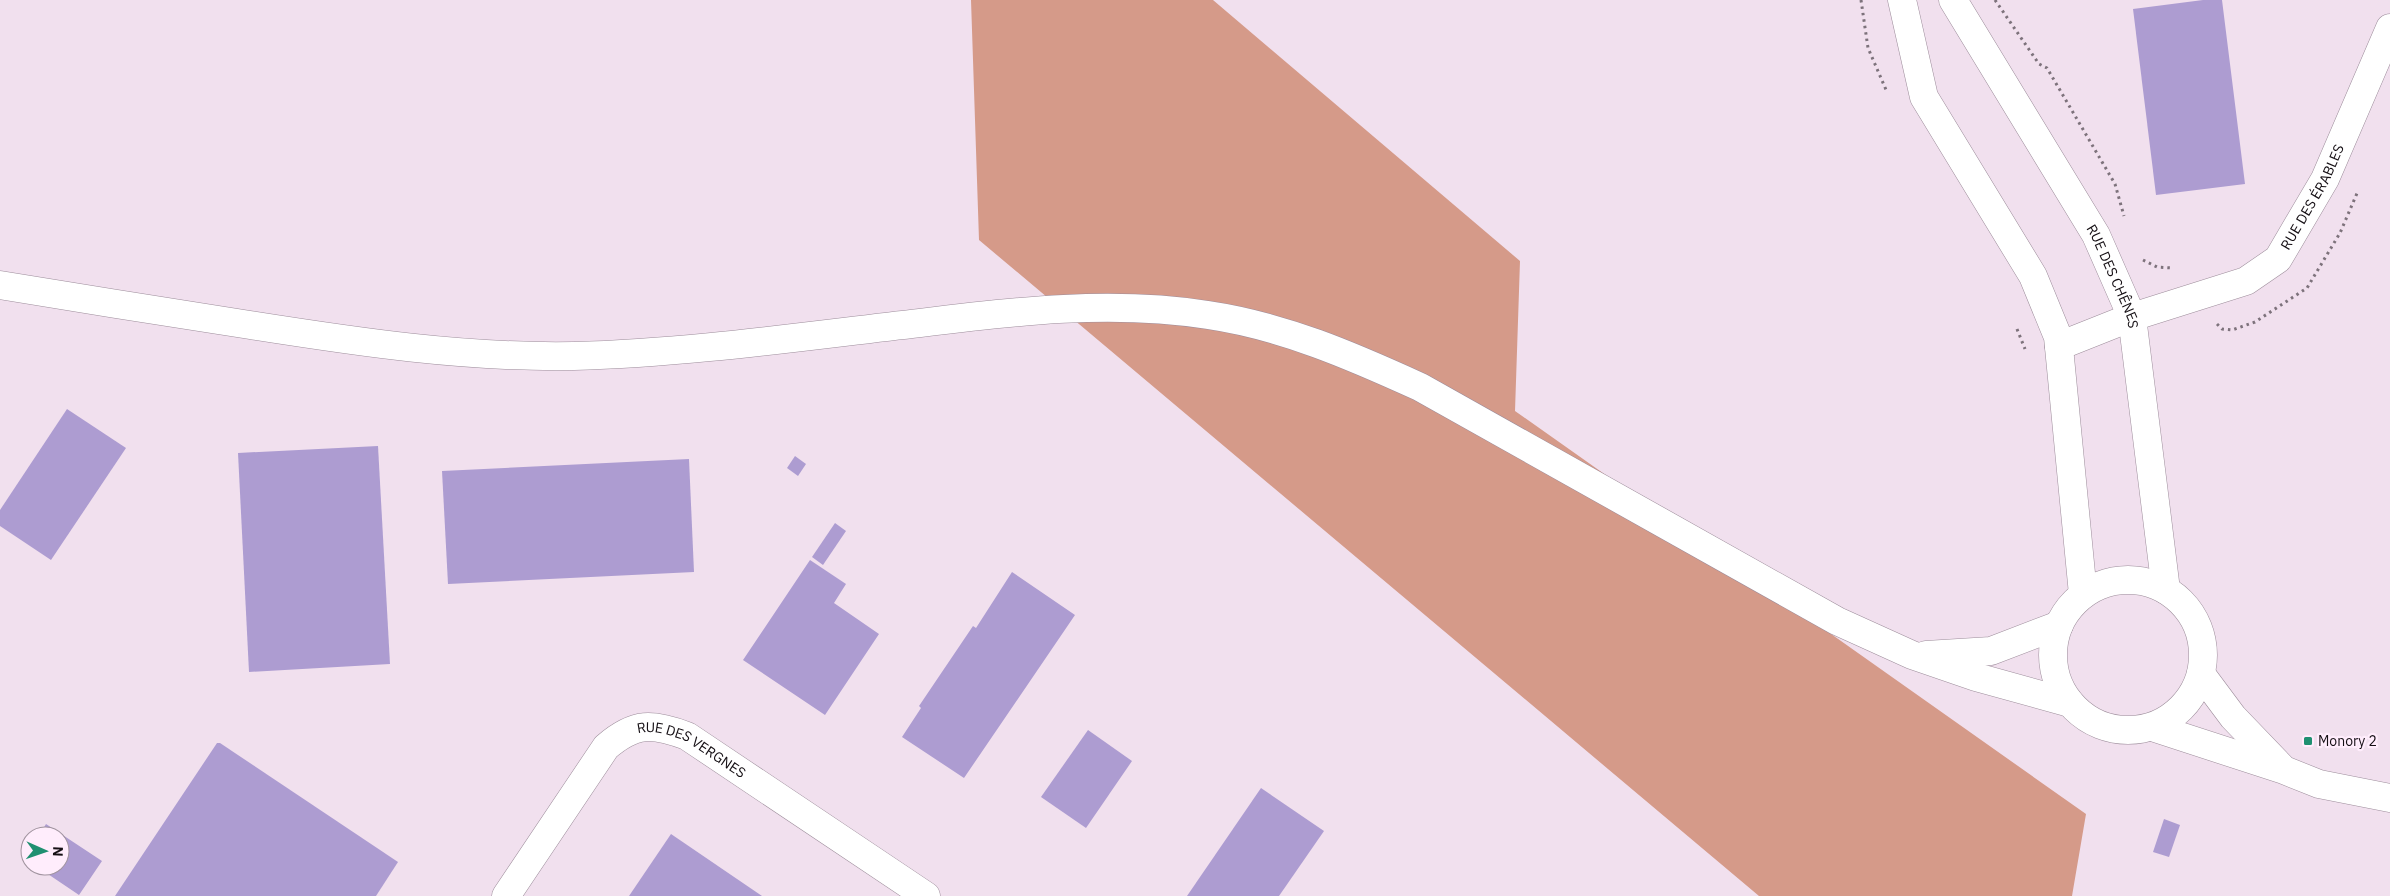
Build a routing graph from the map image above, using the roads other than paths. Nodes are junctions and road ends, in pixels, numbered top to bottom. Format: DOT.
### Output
graph roads {
  1 [pos="1902,0"];
  2 [pos="1953,0"];
  3 [pos="2390,28"];
  4 [pos="0,285"];
  5 [pos="2132,317"];
  6 [pos="2059,346"];
  7 [pos="2166,590"];
  8 [pos="2083,594"];
  9 [pos="2059,625"];
  10 [pos="1912,655"];
  11 [pos="2201,674"];
  12 [pos="2070,703"];
  13 [pos="2152,727"];
  14 [pos="2284,770"];
  15 [pos="2390,798"];
  16 [pos="506,896"];
  17 [pos="926,896"];
  1 -- 6 [label="street"];
  2 -- 5 [label="street, RUE DES CHÊNES"];
  3 -- 5 [label="street, RUE DES ÉRABLES"];
  4 -- 10 [label="street"];
  5 -- 6 [label="street, RUE DES ÉRABLES"];
  5 -- 7 [label="street, RUE DES CHÊNES"];
  6 -- 8 [label="street"];
  7 -- 8 [label="street"];
  7 -- 11 [label="street"];
  8 -- 9 [label="street"];
  9 -- 10 [label="street"];
  9 -- 12 [label="street"];
  10 -- 12 [label="street"];
  11 -- 13 [label="street"];
  11 -- 14 [label="street"];
  12 -- 13 [label="street"];
  13 -- 14 [label="street"];
  14 -- 15 [label="street"];
  16 -- 17 [label="street, RUE DES VERGNES"];
}
